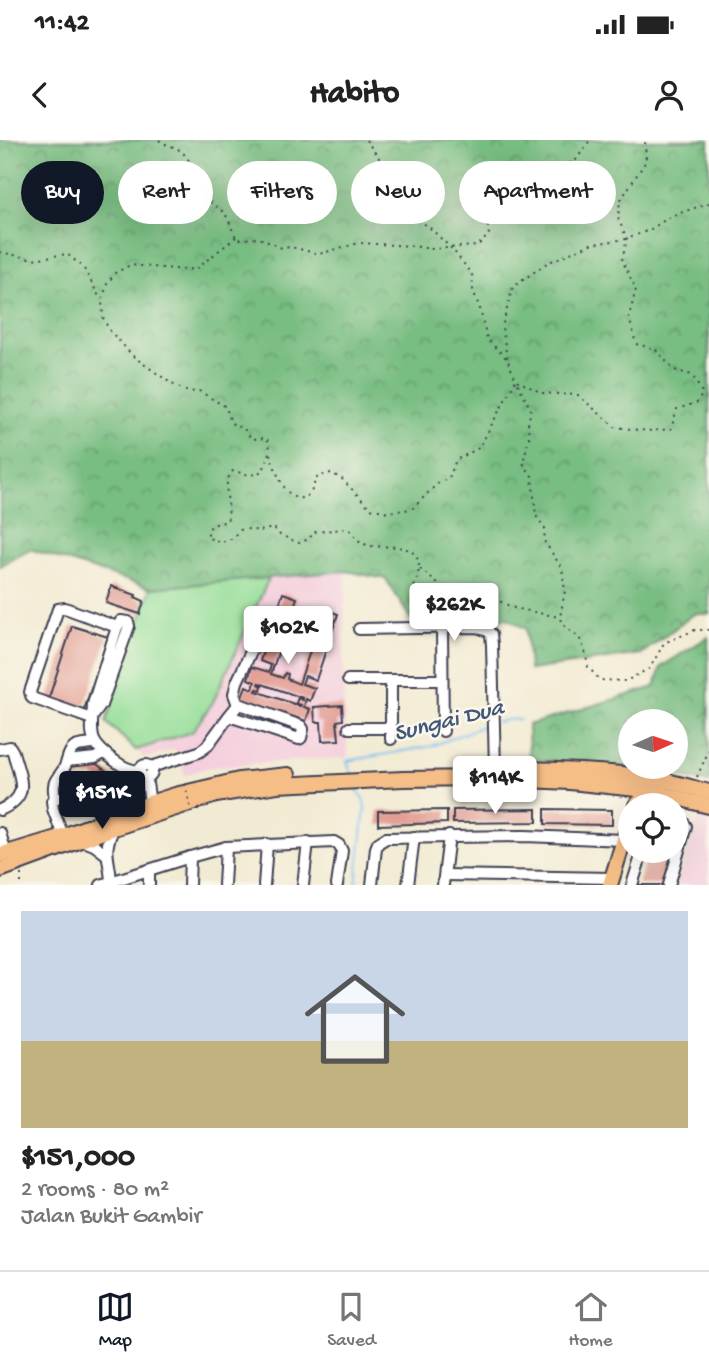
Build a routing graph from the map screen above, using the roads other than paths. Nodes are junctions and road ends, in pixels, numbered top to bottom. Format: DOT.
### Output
graph roads {
  1 [pos="269,612"];
  2 [pos="442,628"];
  3 [pos="359,629"];
  4 [pos="348,680"];
  5 [pos="391,680"];
  6 [pos="442,680"];
  7 [pos="238,705"];
  8 [pos="229,716"];
  9 [pos="92,718"];
  10 [pos="349,727"];
  11 [pos="443,731"];
  12 [pos="94,744"];
  13 [pos="0,749"];
  14 [pos="104,753"];
  15 [pos="67,761"];
  16 [pos="115,761"];
  17 [pos="495,769"];
  18 [pos="146,772"];
  19 [pos="363,776"];
  20 [pos="341,777"];
  21 [pos="624,781"];
  22 [pos="657,786"];
  23 [pos="639,789"];
  24 [pos="709,792"];
  25 [pos="628,793"];
  26 [pos="638,793"];
  27 [pos="649,793"];
  28 [pos="61,798"];
  29 [pos="150,803"];
  30 [pos="709,806"];
  31 [pos="0,810"];
  32 [pos="114,828"];
  33 [pos="0,832"];
  34 [pos="63,836"];
  35 [pos="414,836"];
  36 [pos="449,836"];
  37 [pos="80,840"];
  38 [pos="618,840"];
  39 [pos="308,842"];
  40 [pos="267,844"];
  41 [pos="226,848"];
  42 [pos="106,854"];
  43 [pos="2,856"];
  44 [pos="190,857"];
  45 [pos="618,859"];
  46 [pos="639,863"];
  47 [pos="675,863"];
  48 [pos="149,870"];
  49 [pos="444,880"];
  50 [pos="611,882"];
  51 [pos="108,884"];
  52 [pos="149,885"];
  53 [pos="189,885"];
  54 [pos="224,885"];
  55 [pos="264,885"];
  56 [pos="303,885"];
  57 [pos="338,885"];
  58 [pos="372,885"];
  59 [pos="408,885"];
  60 [pos="632,885"];
  61 [pos="669,885"];
  1 -- 7 [label="street"];
  2 -- 3 [label="street"];
  2 -- 6 [label="street"];
  2 -- 17 [label="street"];
  4 -- 5 [label="street"];
  5 -- 6 [label="street"];
  5 -- 10 [label="street"];
  6 -- 11 [label="street"];
  7 -- 8 [label="street"];
  7 -- 8 [label="street"];
  8 -- 18 [label="street"];
  9 -- 9 [label="street"];
  9 -- 12 [label="street"];
  12 -- 14 [label="street"];
  12 -- 15 [label="street"];
  13 -- 31 [label="street"];
  14 -- 15 [label="street"];
  14 -- 16 [label="street"];
  15 -- 28 [label="street"];
  16 -- 18 [label="street"];
  16 -- 28 [label="street"];
  17 -- 19 [label="main road"];
  17 -- 21 [label="main road"];
  18 -- 29 [label="street"];
  19 -- 20 [label="main road"];
  19 -- 21 [label="main road"];
  20 -- 29 [label="main road"];
  20 -- 32 [label="main road"];
  21 -- 22 [label="main road"];
  21 -- 23 [label="main road"];
  21 -- 25 [label="main road"];
  22 -- 23 [label="main road"];
  22 -- 24 [label="main road"];
  22 -- 27 [label="main road"];
  22 -- 30 [label="main road"];
  23 -- 26 [label="main road"];
  28 -- 34 [label="street"];
  29 -- 34 [label="main road"];
  32 -- 37 [label="main road"];
  32 -- 42 [label="street"];
  33 -- 43 [label="street"];
  34 -- 43 [label="main road"];
  35 -- 36 [label="street"];
  35 -- 58 [label="street"];
  35 -- 59 [label="street"];
  36 -- 38 [label="street"];
  36 -- 49 [label="street"];
  37 -- 42 [label="street"];
  37 -- 43 [label="main road"];
  39 -- 40 [label="street"];
  39 -- 56 [label="street"];
  39 -- 57 [label="street"];
  40 -- 41 [label="street"];
  40 -- 55 [label="street"];
  41 -- 44 [label="street"];
  41 -- 54 [label="street"];
  42 -- 51 [label="street"];
  44 -- 48 [label="street"];
  44 -- 53 [label="street"];
  45 -- 50 [label="main road"];
  46 -- 60 [label="street"];
  47 -- 61 [label="street"];
  48 -- 51 [label="street"];
  48 -- 52 [label="street"];
  49 -- 50 [label="street"];
}
